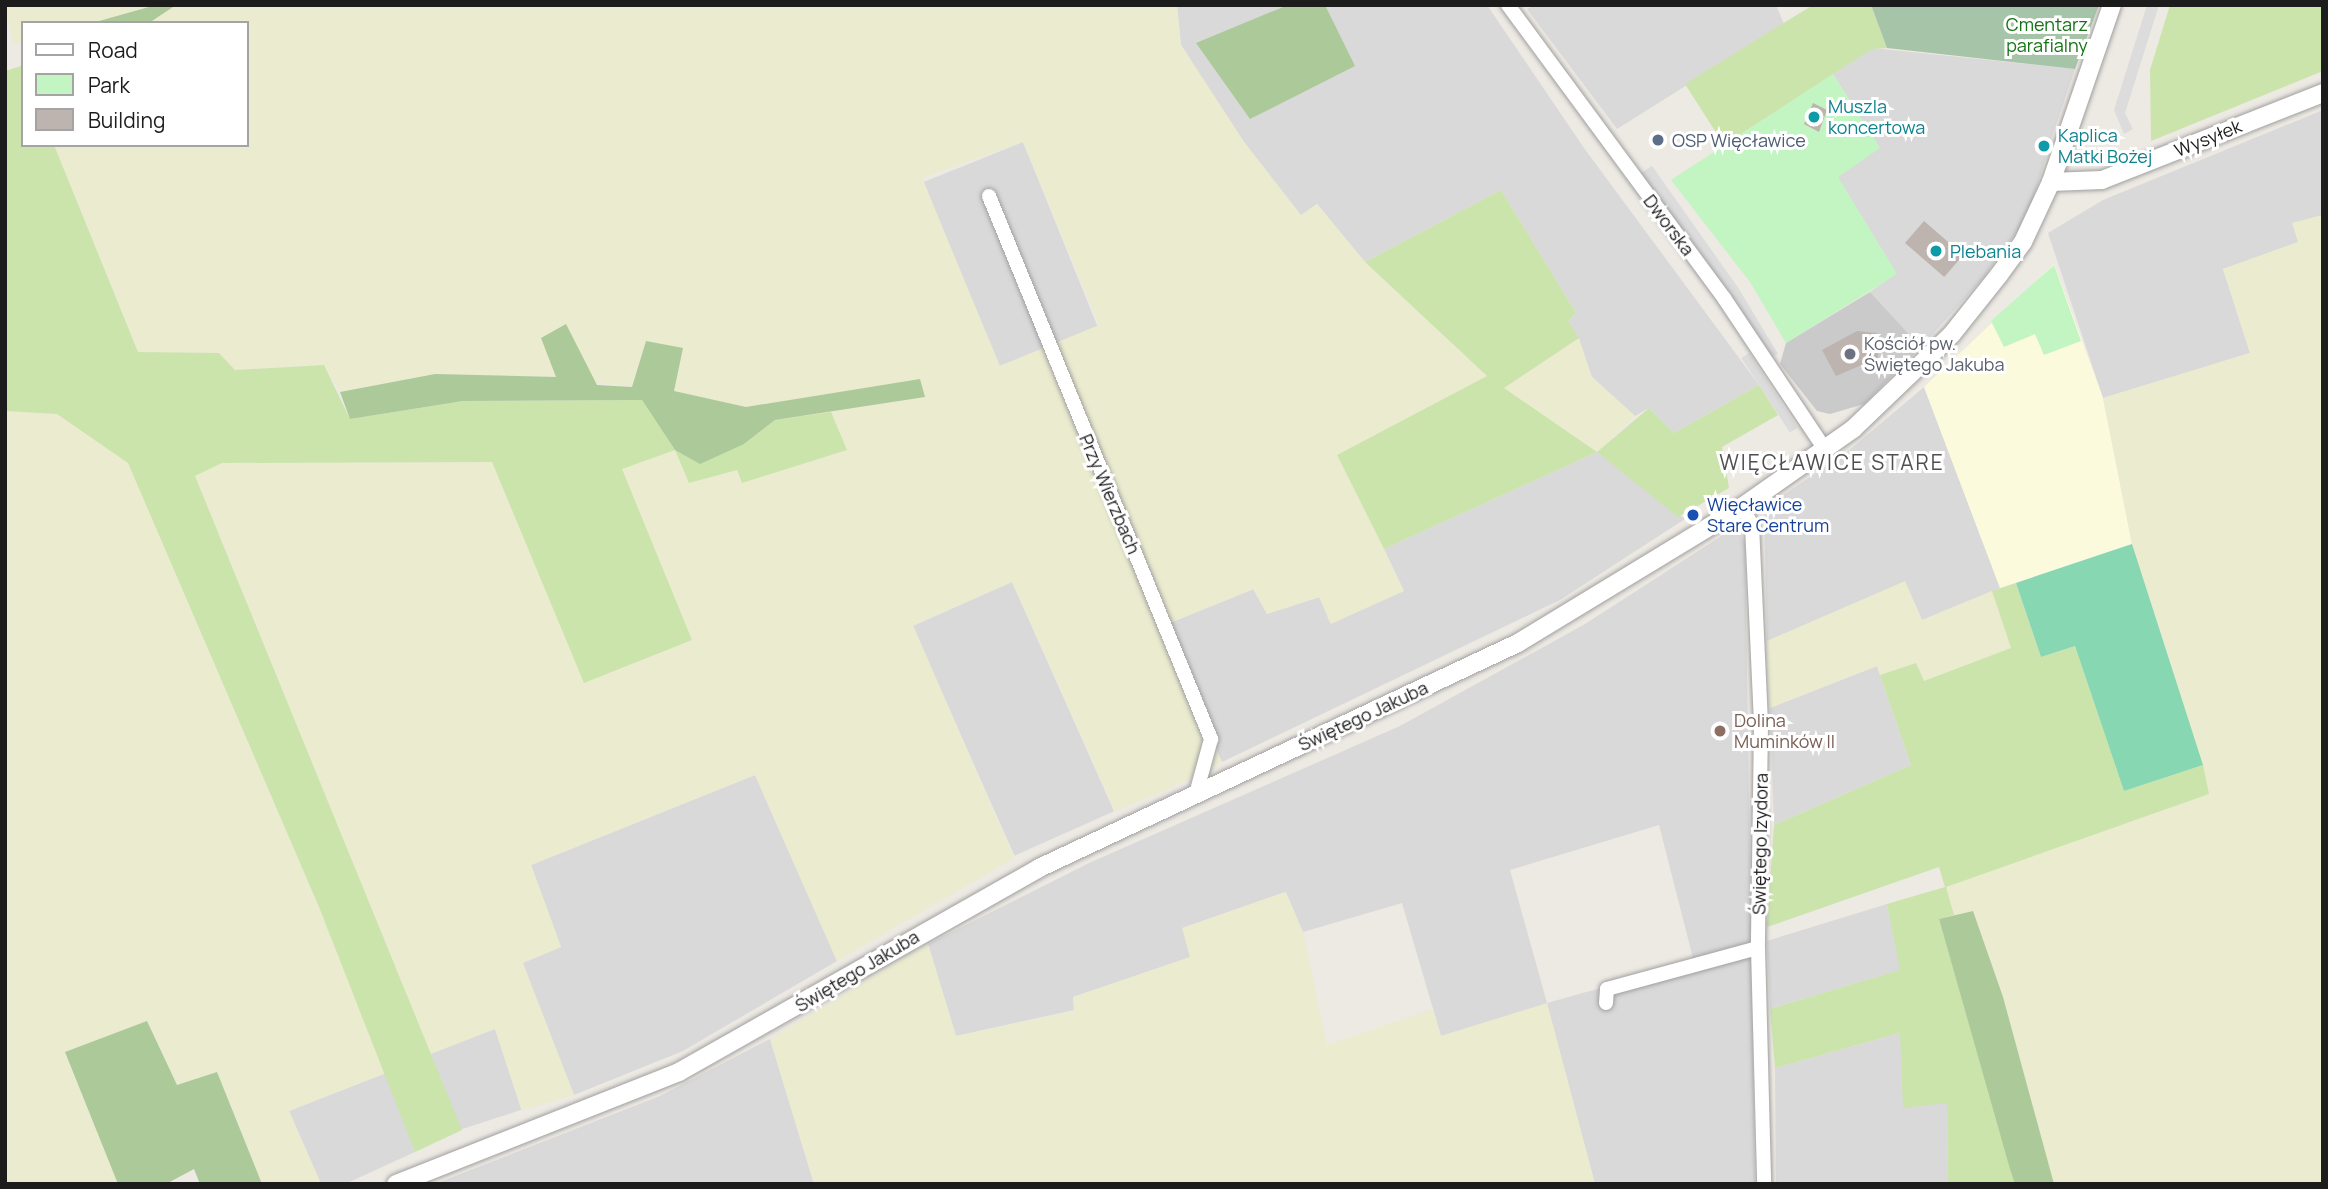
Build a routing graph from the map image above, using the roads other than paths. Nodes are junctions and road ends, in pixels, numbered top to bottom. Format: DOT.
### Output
graph roads {
  1 [pos="1508,5"];
  2 [pos="2112,5"];
  3 [pos="2323,93"];
  4 [pos="2050,182"];
  5 [pos="989,196"];
  6 [pos="1824,449"];
  7 [pos="1742,507"];
  8 [pos="1196,794"];
  9 [pos="1758,948"];
  10 [pos="1606,1003"];
  11 [pos="396,1184"];
  12 [pos="1764,1184"];
  1 -- 6 [label="street, Dworska"];
  2 -- 4 [label="street, Świętego Jakuba"];
  3 -- 4 [label="street, Wysyłek"];
  4 -- 6 [label="street, Świętego Jakuba"];
  5 -- 8 [label="street, Przy Wierzbach"];
  6 -- 7 [label="street, Świętego Jakuba"];
  7 -- 8 [label="street, Świętego Jakuba"];
  7 -- 9 [label="street, Świętego Izydora"];
  8 -- 11 [label="street, Świętego Jakuba"];
  9 -- 10 [label="street"];
  9 -- 12 [label="street, Świętego Izydora"];
}
